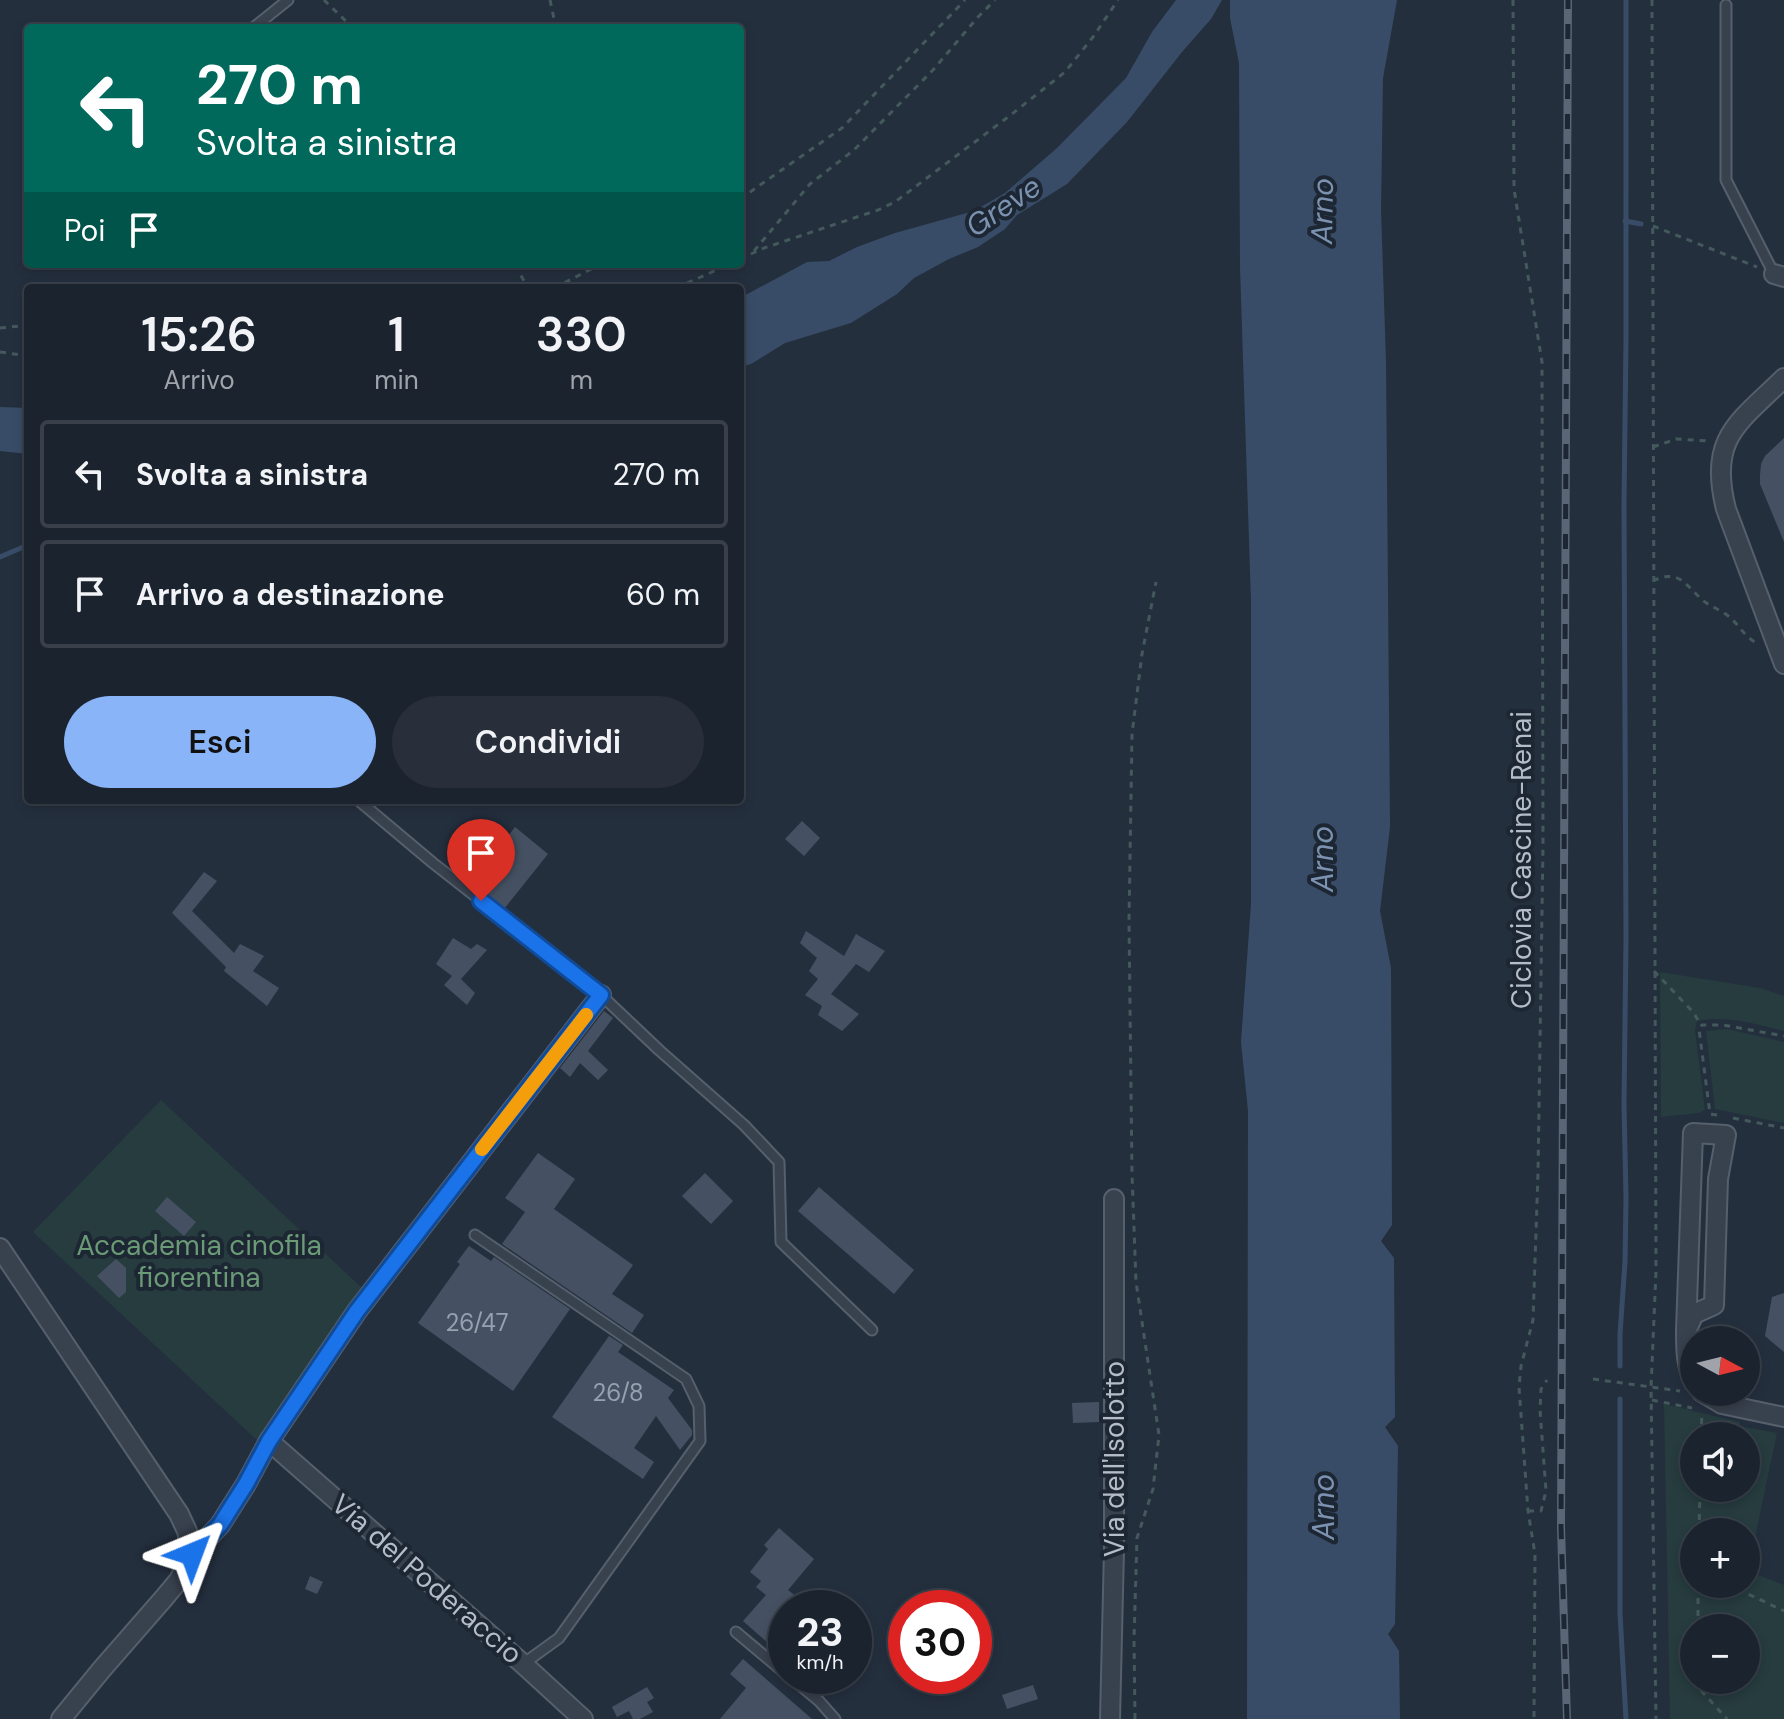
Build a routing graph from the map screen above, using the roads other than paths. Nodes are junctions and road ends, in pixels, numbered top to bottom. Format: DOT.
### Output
graph roads {
  1 [pos="288,0"];
  2 [pos="1726,5"];
  3 [pos="258,24"];
  4 [pos="1779,275"];
  5 [pos="1784,378"];
  6 [pos="1781,657"];
  7 [pos="363,804"];
  8 [pos="601,995"];
  9 [pos="1114,1199"];
  10 [pos="475,1235"];
  11 [pos="0,1248"];
  12 [pos="872,1330"];
  13 [pos="1686,1331"];
  14 [pos="1732,1406"];
  15 [pos="1784,1417"];
  16 [pos="269,1441"];
  17 [pos="192,1554"];
  18 [pos="736,1632"];
  19 [pos="768,1659"];
  20 [pos="523,1664"];
  21 [pos="810,1694"];
  22 [pos="61,1719"];
  23 [pos="583,1719"];
  24 [pos="835,1719"];
  25 [pos="1110,1719"];
  1 -- 3 [label="lane"];
  2 -- 4 [label="lane"];
  5 -- 6 [label="street"];
  7 -- 8 [label="lane"];
  8 -- 12 [label="lane"];
  8 -- 16 [label="street"];
  9 -- 25 [label="street, Via dell'Isolotto"];
  10 -- 20 [label="lane"];
  11 -- 17 [label="street"];
  13 -- 13 [label="street"];
  14 -- 15 [label="street"];
  16 -- 17 [label="street"];
  16 -- 20 [label="street, Via del Poderaccio"];
  17 -- 22 [label="street"];
  18 -- 19 [label="lane"];
  20 -- 23 [label="street, Via del Poderaccio"];
  21 -- 24 [label="lane"];
}
